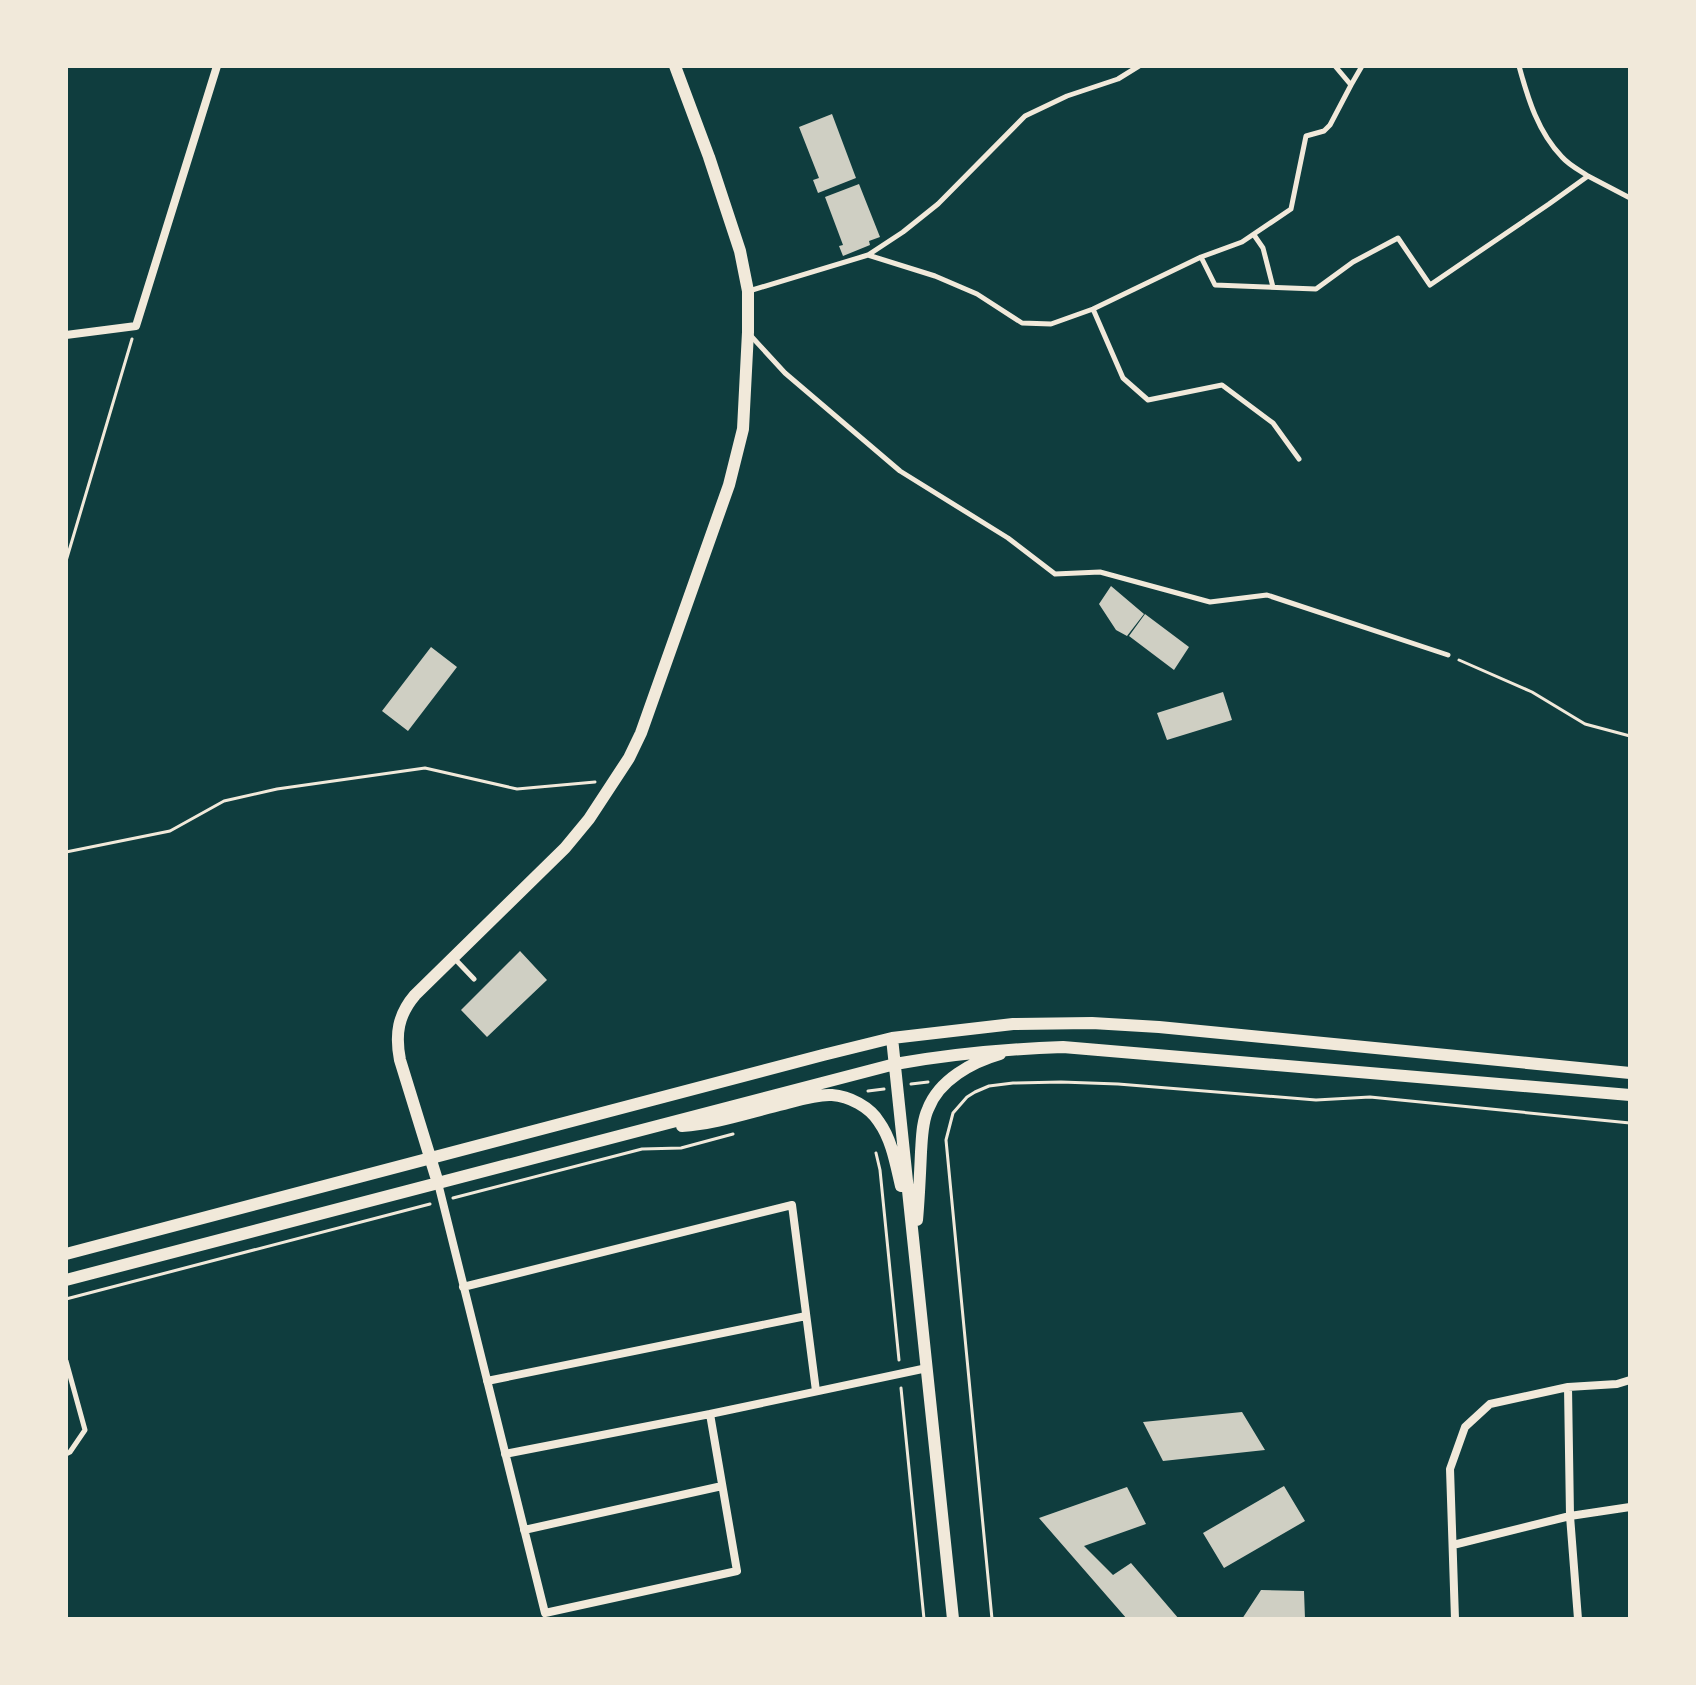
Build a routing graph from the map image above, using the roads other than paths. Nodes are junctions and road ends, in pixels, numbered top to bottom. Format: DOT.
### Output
graph roads {
  1 [pos="217,66"];
  2 [pos="1139,66"];
  3 [pos="1335,66"];
  4 [pos="1362,66"];
  5 [pos="1519,66"];
  6 [pos="680,69"];
  7 [pos="1351,85"];
  8 [pos="1588,176"];
  9 [pos="1630,198"];
  10 [pos="1254,235"];
  11 [pos="868,255"];
  12 [pos="1201,257"];
  13 [pos="1273,287"];
  14 [pos="748,291"];
  15 [pos="1093,309"];
  16 [pos="748,332"];
  17 [pos="66,335"];
  18 [pos="1299,459"];
  19 [pos="1448,655"];
  20 [pos="454,957"];
  21 [pos="474,979"];
  22 [pos="892,1038"];
  23 [pos="1020,1049"];
  24 [pos="895,1064"];
  25 [pos="1630,1073"];
  26 [pos="1630,1095"];
  27 [pos="653,1127"];
  28 [pos="430,1158"];
  29 [pos="438,1183"];
  30 [pos="914,1251"];
  31 [pos="66,1254"];
  32 [pos="66,1280"];
  33 [pos="463,1287"];
  34 [pos="806,1316"];
  35 [pos="66,1361"];
  36 [pos="927,1368"];
  37 [pos="1630,1380"];
  38 [pos="487,1381"];
  39 [pos="1568,1387"];
  40 [pos="816,1391"];
  41 [pos="710,1414"];
  42 [pos="66,1454"];
  43 [pos="505,1454"];
  44 [pos="722,1486"];
  45 [pos="1630,1507"];
  46 [pos="1570,1516"];
  47 [pos="524,1530"];
  48 [pos="1453,1545"];
  49 [pos="953,1619"];
  50 [pos="1455,1619"];
  51 [pos="1578,1619"];
  1 -- 17 [label="street"];
  2 -- 11 [label="lane"];
  3 -- 7 [label="lane"];
  4 -- 7 [label="lane"];
  5 -- 8 [label="lane"];
  6 -- 14 [label="street"];
  7 -- 10 [label="lane"];
  8 -- 9 [label="lane"];
  8 -- 13 [label="lane"];
  10 -- 12 [label="lane"];
  10 -- 13 [label="lane"];
  11 -- 14 [label="lane"];
  11 -- 15 [label="lane"];
  12 -- 13 [label="lane"];
  12 -- 15 [label="lane"];
  14 -- 16 [label="street"];
  15 -- 18 [label="lane"];
  16 -- 19 [label="lane"];
  16 -- 20 [label="street"];
  20 -- 21 [label="lane"];
  20 -- 28 [label="street"];
  22 -- 24 [label="street"];
  22 -- 25 [label="street"];
  22 -- 28 [label="street"];
  23 -- 24 [label="street"];
  23 -- 26 [label="street"];
  23 -- 30 [label="street"];
  24 -- 27 [label="street"];
  24 -- 30 [label="street"];
  27 -- 29 [label="street"];
  27 -- 30 [label="street"];
  28 -- 29 [label="street"];
  28 -- 31 [label="street"];
  29 -- 32 [label="street"];
  29 -- 33 [label="street"];
  30 -- 36 [label="street"];
  33 -- 34 [label="street"];
  33 -- 38 [label="street"];
  34 -- 38 [label="street"];
  34 -- 40 [label="street"];
  35 -- 42 [label="lane"];
  36 -- 40 [label="street"];
  36 -- 49 [label="street"];
  37 -- 39 [label="street"];
  38 -- 43 [label="street"];
  39 -- 46 [label="street"];
  39 -- 48 [label="street"];
  40 -- 41 [label="street"];
  41 -- 43 [label="street"];
  41 -- 44 [label="street"];
  43 -- 47 [label="street"];
  44 -- 47 [label="street"];
  44 -- 47 [label="street"];
  45 -- 46 [label="street"];
  46 -- 48 [label="street"];
  46 -- 51 [label="street"];
  48 -- 50 [label="street"];
}
